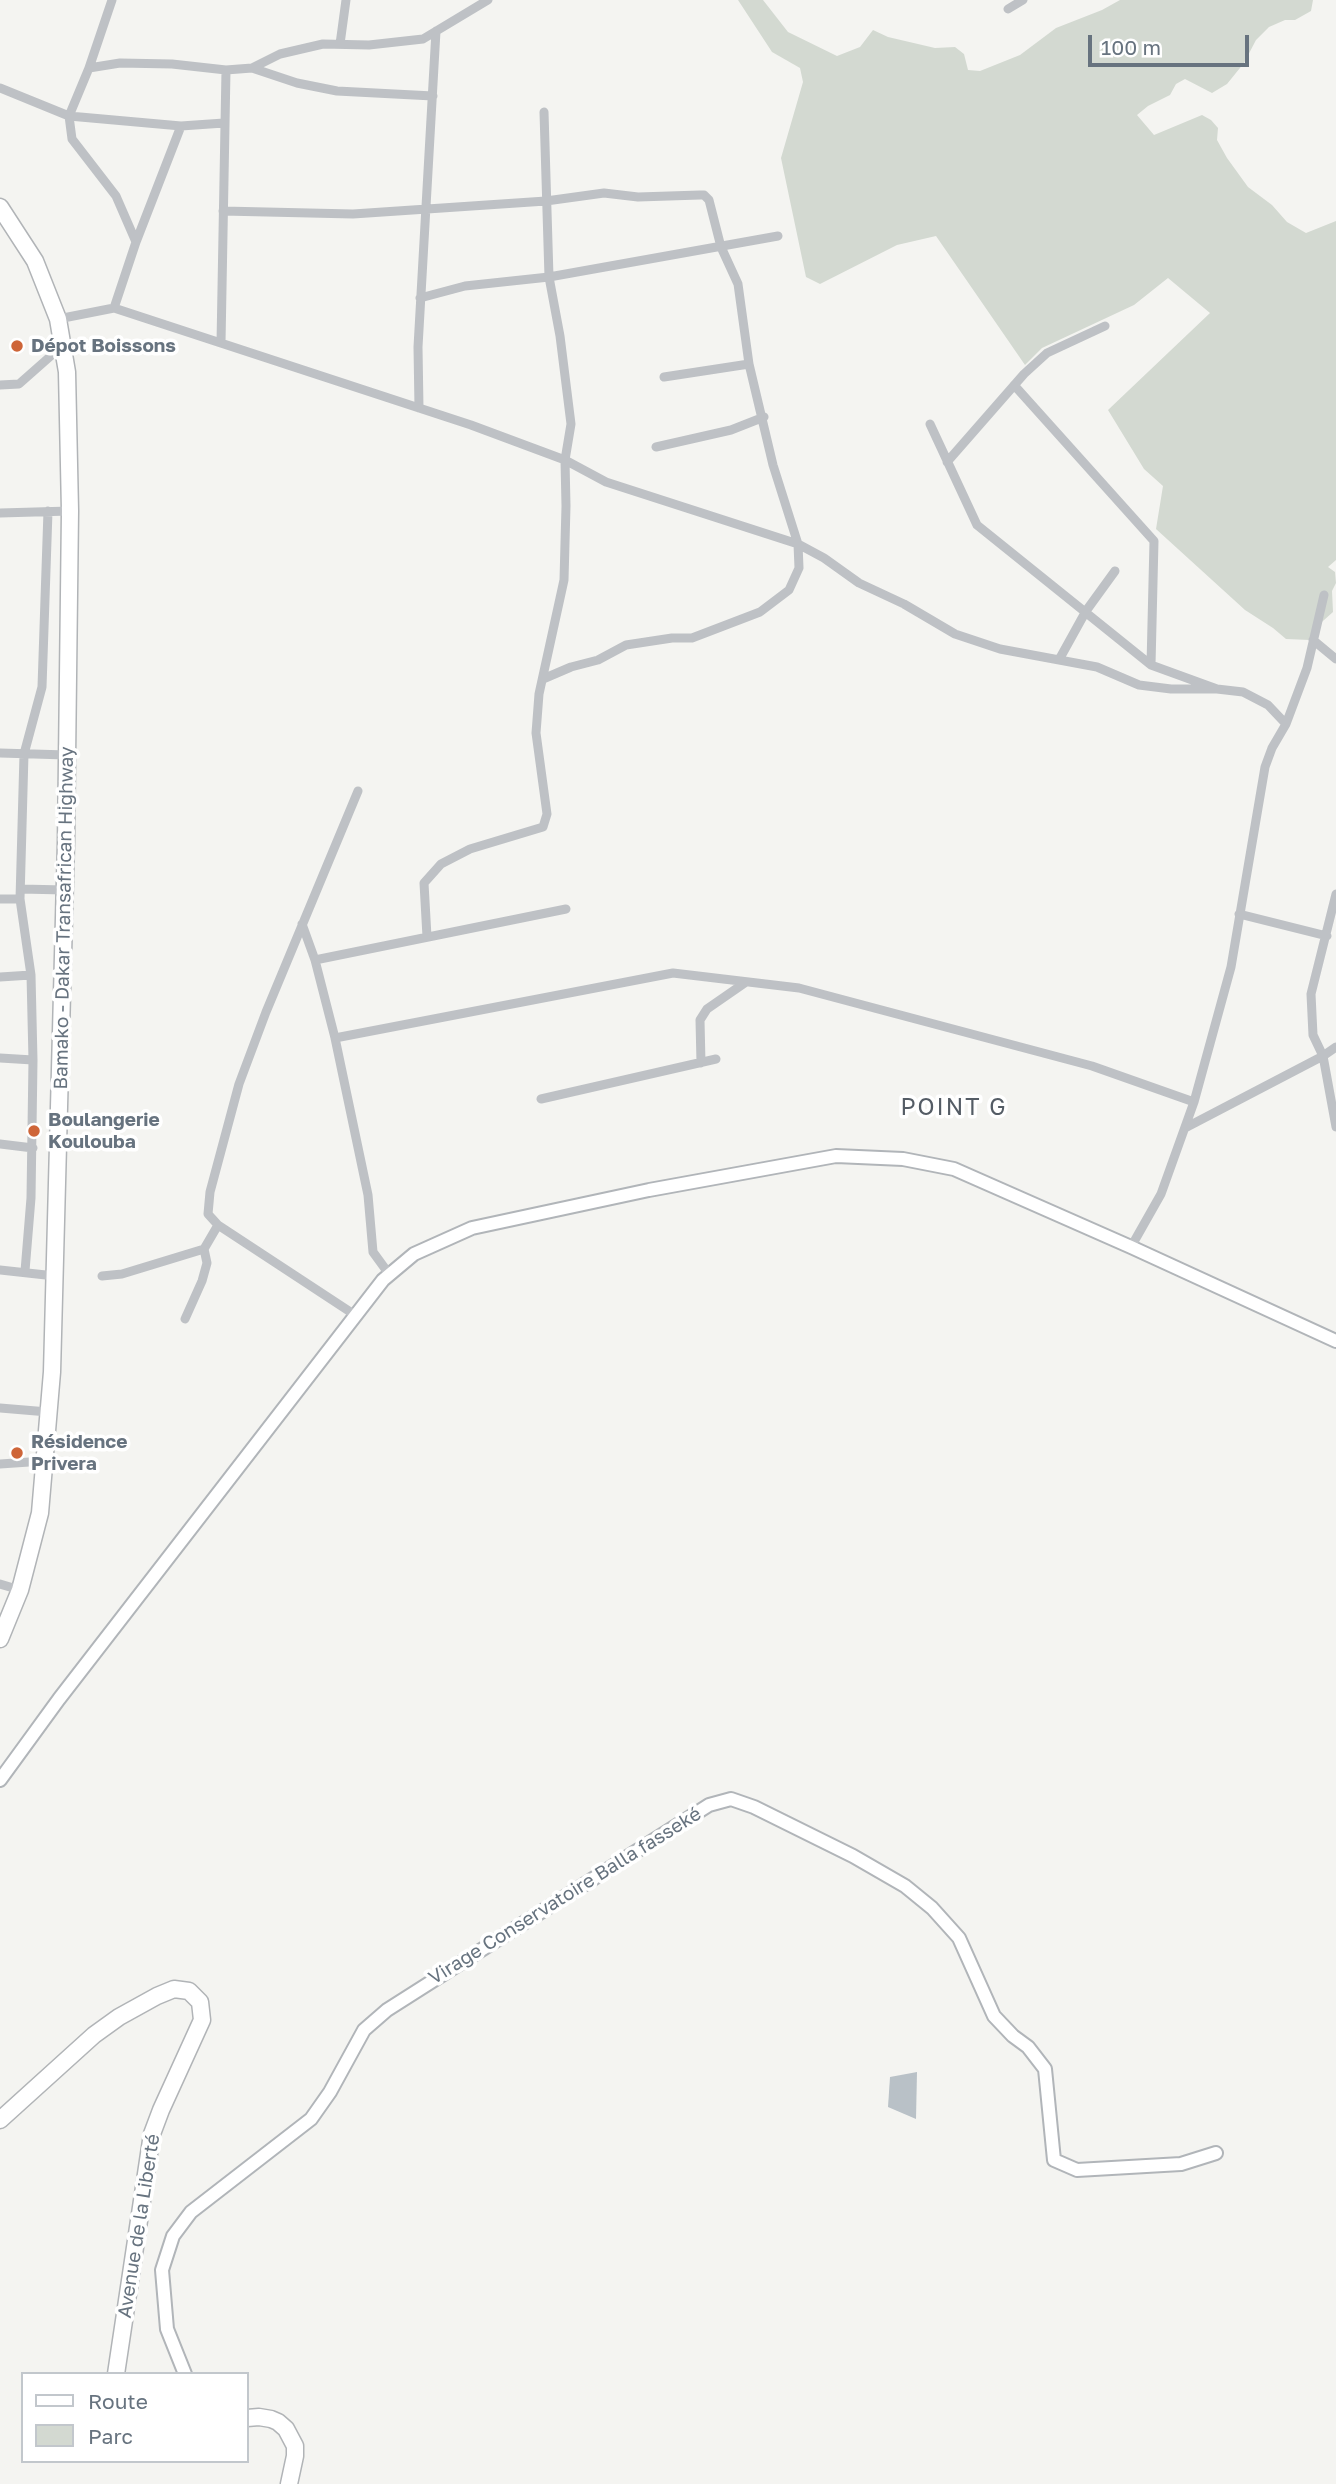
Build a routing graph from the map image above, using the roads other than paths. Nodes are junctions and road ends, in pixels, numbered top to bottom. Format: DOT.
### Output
graph roads {
  1 [pos="112,0"];
  2 [pos="346,0"];
  3 [pos="488,0"];
  4 [pos="1023,0"];
  5 [pos="1009,9"];
  6 [pos="436,31"];
  7 [pos="340,44"];
  8 [pos="89,68"];
  9 [pos="252,68"];
  10 [pos="226,70"];
  11 [pos="0,88"];
  12 [pos="432,96"];
  13 [pos="544,112"];
  14 [pos="69,116"];
  15 [pos="224,123"];
  16 [pos="181,126"];
  17 [pos="546,201"];
  18 [pos="0,206"];
  19 [pos="426,208"];
  20 [pos="223,211"];
  21 [pos="778,236"];
  22 [pos="136,242"];
  23 [pos="721,247"];
  24 [pos="549,277"];
  25 [pos="421,298"];
  26 [pos="114,308"];
  27 [pos="58,319"];
  28 [pos="1105,326"];
  29 [pos="221,343"];
  30 [pos="64,345"];
  31 [pos="749,364"];
  32 [pos="664,377"];
  33 [pos="0,385"];
  34 [pos="1014,386"];
  35 [pos="419,408"];
  36 [pos="764,417"];
  37 [pos="930,424"];
  38 [pos="656,447"];
  39 [pos="565,460"];
  40 [pos="947,462"];
  41 [pos="70,510"];
  42 [pos="48,511"];
  43 [pos="0,513"];
  44 [pos="797,544"];
  45 [pos="1115,571"];
  46 [pos="1324,595"];
  47 [pos="1086,611"];
  48 [pos="1313,640"];
  49 [pos="1059,658"];
  50 [pos="1336,659"];
  51 [pos="1151,665"];
  52 [pos="543,679"];
  53 [pos="1217,689"];
  54 [pos="1286,724"];
  55 [pos="0,753"];
  56 [pos="24,754"];
  57 [pos="68,755"];
  58 [pos="358,790"];
  59 [pos="65,890"];
  60 [pos="21,894"];
  61 [pos="1336,894"];
  62 [pos="0,899"];
  63 [pos="566,909"];
  64 [pos="1239,914"];
  65 [pos="302,924"];
  66 [pos="1326,936"];
  67 [pos="427,937"];
  68 [pos="315,960"];
  69 [pos="31,975"];
  70 [pos="0,977"];
  71 [pos="746,982"];
  72 [pos="335,1038"];
  73 [pos="1336,1047"];
  74 [pos="1323,1056"];
  75 [pos="0,1058"];
  76 [pos="716,1059"];
  77 [pos="33,1060"];
  78 [pos="701,1063"];
  79 [pos="541,1099"];
  80 [pos="1194,1102"];
  81 [pos="1336,1127"];
  82 [pos="1185,1128"];
  83 [pos="0,1144"];
  84 [pos="33,1148"];
  85 [pos="218,1225"];
  86 [pos="1131,1247"];
  87 [pos="204,1249"];
  88 [pos="0,1269"];
  89 [pos="25,1271"];
  90 [pos="390,1274"];
  91 [pos="55,1276"];
  92 [pos="102,1276"];
  93 [pos="355,1315"];
  94 [pos="185,1319"];
  95 [pos="1336,1341"];
  96 [pos="0,1408"];
  97 [pos="48,1412"];
  98 [pos="44,1461"];
  99 [pos="0,1464"];
  100 [pos="0,1584"];
  101 [pos="20,1590"];
  102 [pos="0,1636"];
  103 [pos="0,1780"];
  104 [pos="0,2120"];
  105 [pos="1216,2153"];
  106 [pos="116,2372"];
  107 [pos="184,2372"];
  108 [pos="248,2418"];
  109 [pos="289,2484"];
  1 -- 8 [label="street"];
  2 -- 7 [label="street"];
  3 -- 6 [label="street"];
  4 -- 5 [label="street"];
  6 -- 7 [label="street"];
  6 -- 12 [label="street"];
  7 -- 9 [label="street"];
  8 -- 10 [label="street"];
  8 -- 14 [label="street"];
  9 -- 10 [label="street"];
  9 -- 12 [label="street"];
  10 -- 15 [label="street"];
  11 -- 14 [label="street"];
  12 -- 19 [label="street"];
  13 -- 17 [label="street"];
  14 -- 16 [label="street"];
  14 -- 22 [label="street"];
  15 -- 16 [label="street"];
  15 -- 20 [label="street"];
  16 -- 22 [label="street"];
  17 -- 19 [label="street"];
  17 -- 23 [label="street"];
  17 -- 24 [label="street"];
  18 -- 27 [label="highway, Bamako - Dakar Transafrican Highway"];
  19 -- 20 [label="street"];
  19 -- 25 [label="street"];
  20 -- 29 [label="street"];
  21 -- 23 [label="street"];
  22 -- 26 [label="street"];
  23 -- 24 [label="street"];
  23 -- 31 [label="street"];
  24 -- 25 [label="street"];
  24 -- 39 [label="street"];
  25 -- 35 [label="street"];
  26 -- 27 [label="street"];
  26 -- 29 [label="street"];
  27 -- 30 [label="highway, Bamako - Dakar Transafrican Highway"];
  28 -- 34 [label="street"];
  29 -- 35 [label="street"];
  30 -- 33 [label="street"];
  30 -- 41 [label="highway, Bamako - Dakar Transafrican Highway"];
  31 -- 32 [label="street"];
  31 -- 36 [label="street"];
  34 -- 40 [label="street"];
  34 -- 51 [label="street"];
  35 -- 39 [label="street"];
  36 -- 38 [label="street"];
  36 -- 44 [label="street"];
  37 -- 40 [label="street"];
  39 -- 44 [label="street"];
  39 -- 52 [label="street"];
  40 -- 47 [label="street"];
  41 -- 42 [label="street"];
  41 -- 57 [label="highway, Bamako - Dakar Transafrican Highway"];
  42 -- 43 [label="street"];
  42 -- 56 [label="street"];
  44 -- 49 [label="street"];
  44 -- 52 [label="street"];
  45 -- 47 [label="street"];
  46 -- 48 [label="street"];
  47 -- 49 [label="street"];
  47 -- 51 [label="street"];
  48 -- 50 [label="street"];
  48 -- 54 [label="street"];
  49 -- 53 [label="street"];
  51 -- 53 [label="street"];
  52 -- 67 [label="street"];
  53 -- 54 [label="street"];
  54 -- 64 [label="street"];
  55 -- 56 [label="street"];
  56 -- 57 [label="street"];
  56 -- 60 [label="street"];
  57 -- 59 [label="highway, Bamako - Dakar Transafrican Highway"];
  58 -- 65 [label="street"];
  59 -- 60 [label="street"];
  59 -- 91 [label="highway, Bamako - Dakar Transafrican Highway"];
  60 -- 62 [label="street"];
  60 -- 69 [label="street"];
  61 -- 66 [label="street"];
  63 -- 67 [label="street"];
  64 -- 66 [label="street"];
  64 -- 80 [label="street"];
  65 -- 68 [label="street"];
  65 -- 85 [label="street"];
  66 -- 74 [label="street"];
  67 -- 68 [label="street"];
  68 -- 72 [label="street"];
  69 -- 70 [label="street"];
  69 -- 77 [label="street"];
  71 -- 72 [label="street"];
  71 -- 78 [label="street"];
  71 -- 80 [label="street"];
  72 -- 90 [label="street"];
  73 -- 74 [label="street"];
  74 -- 81 [label="street"];
  74 -- 82 [label="street"];
  75 -- 77 [label="street"];
  76 -- 78 [label="street"];
  77 -- 84 [label="street"];
  78 -- 79 [label="street"];
  80 -- 82 [label="street"];
  82 -- 86 [label="street"];
  83 -- 84 [label="street"];
  84 -- 89 [label="street"];
  85 -- 87 [label="street"];
  85 -- 93 [label="street"];
  86 -- 90 [label="street"];
  86 -- 95 [label="street"];
  87 -- 92 [label="street"];
  87 -- 94 [label="street"];
  88 -- 89 [label="street"];
  89 -- 91 [label="street"];
  90 -- 93 [label="street"];
  91 -- 97 [label="highway, Bamako - Dakar Transafrican Highway"];
  93 -- 103 [label="street"];
  96 -- 97 [label="street"];
  97 -- 98 [label="highway, Bamako - Dakar Transafrican Highway"];
  98 -- 99 [label="street"];
  98 -- 101 [label="highway, Bamako - Dakar Transafrican Highway"];
  100 -- 101 [label="street"];
  101 -- 102 [label="highway, Bamako - Dakar Transafrican Highway"];
  104 -- 106 [label="highway, Avenue de la Liberté"];
  105 -- 107 [label="street, Virage Conservatoire Balla fasseké"];
  108 -- 109 [label="highway"];
}
